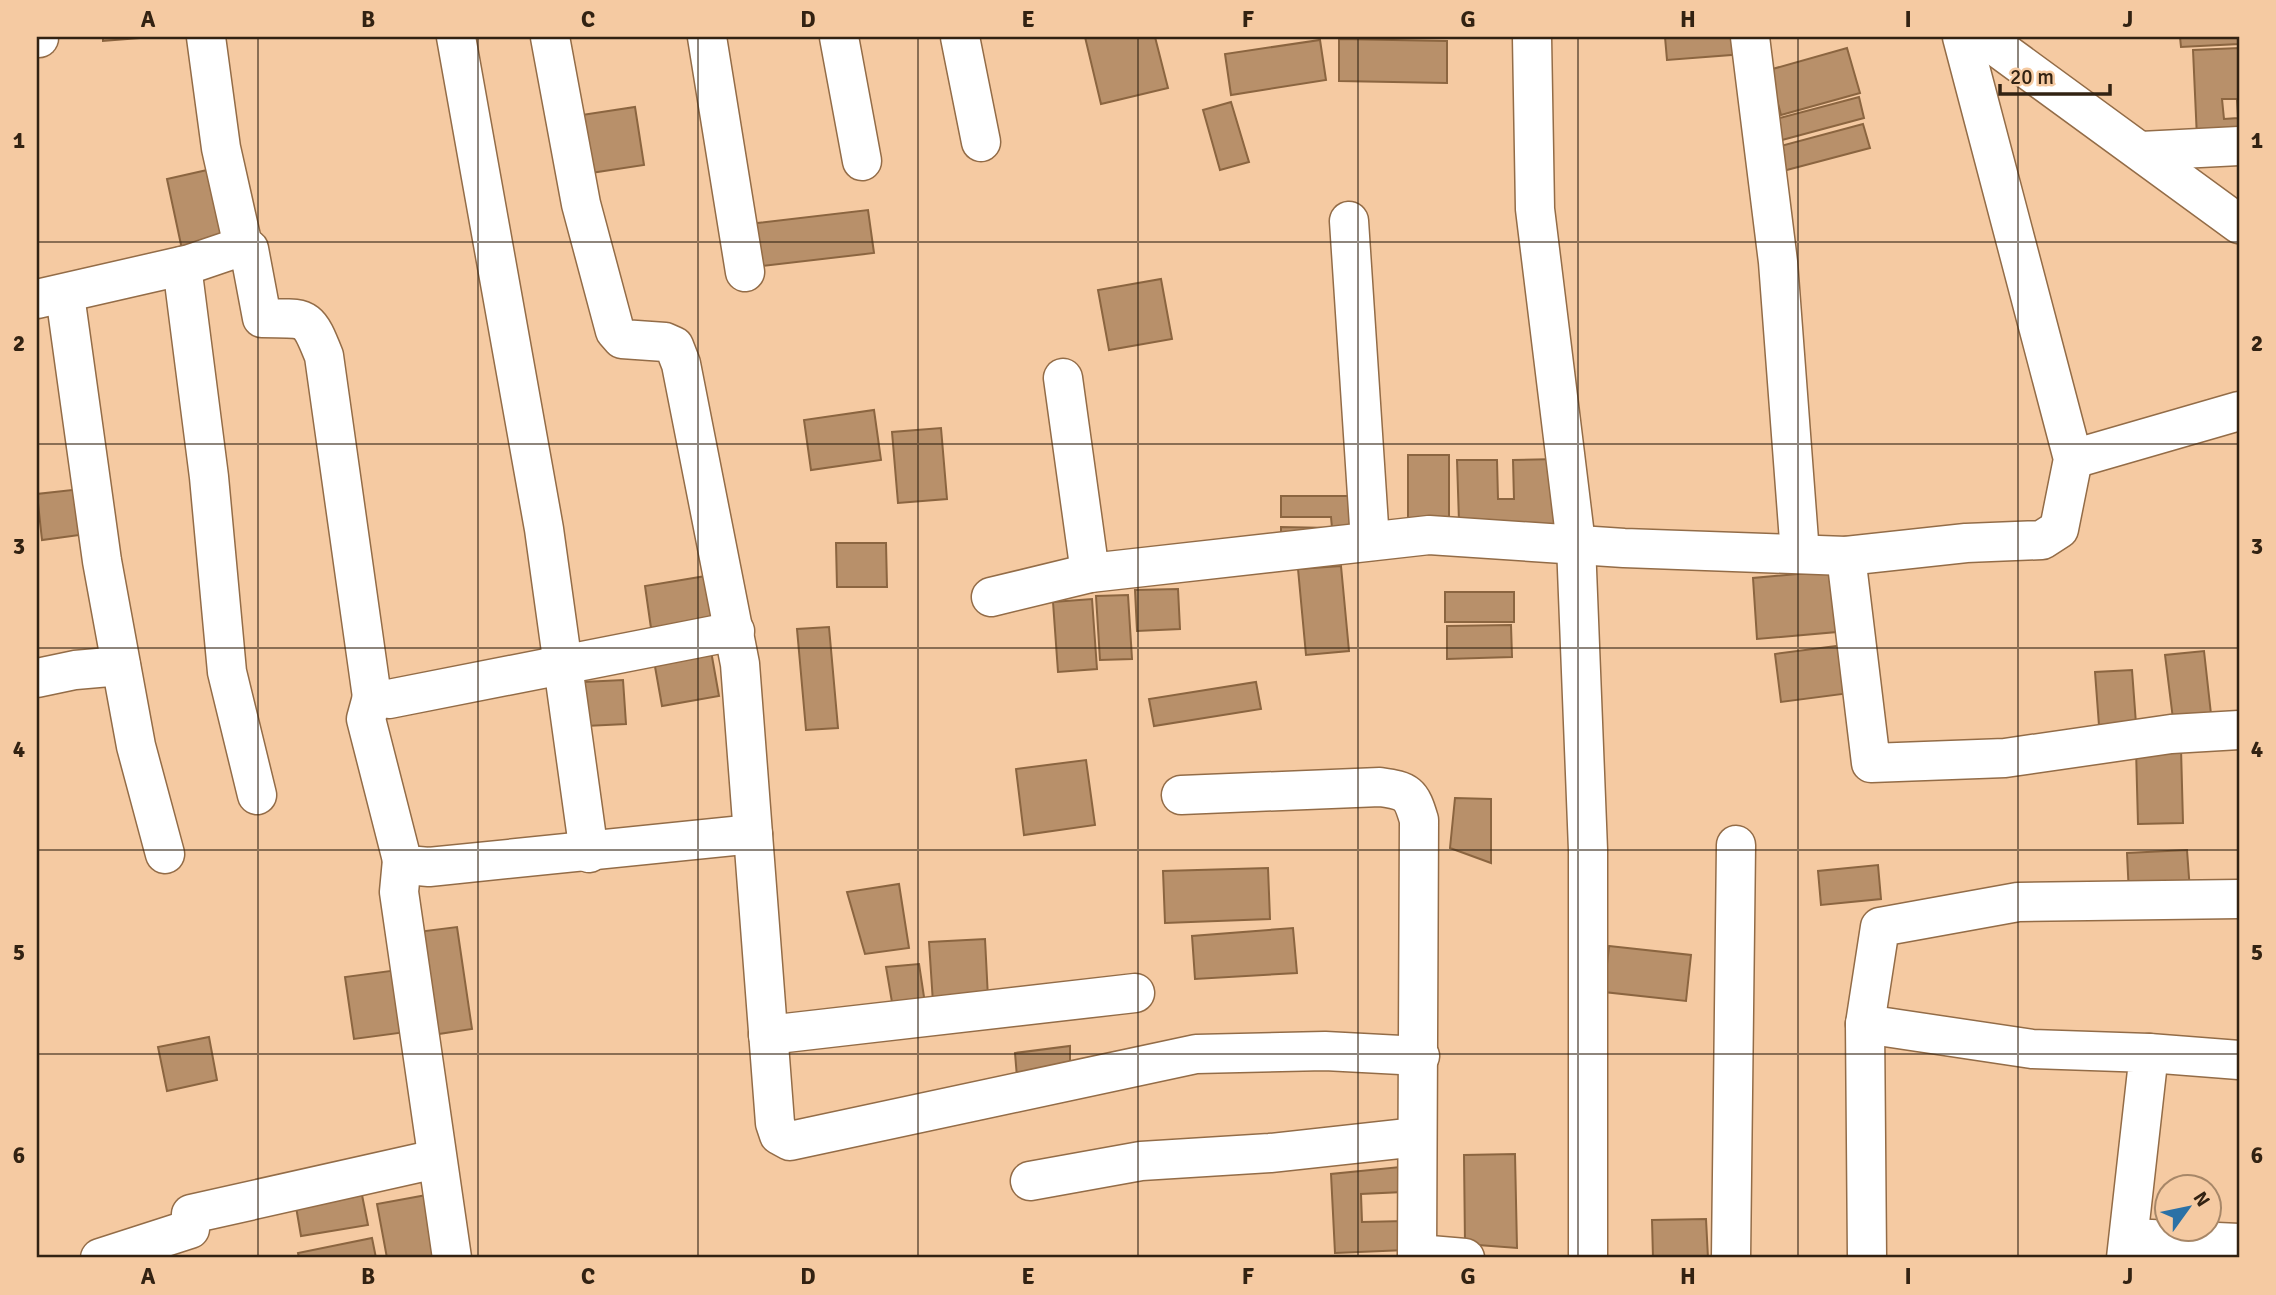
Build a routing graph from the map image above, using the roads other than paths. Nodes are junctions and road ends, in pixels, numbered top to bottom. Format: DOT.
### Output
graph roads {
  1 [pos="206,37"];
  2 [pos="456,37"];
  3 [pos="550,37"];
  4 [pos="707,37"];
  5 [pos="839,37"];
  6 [pos="960,37"];
  7 [pos="1532,37"];
  8 [pos="1750,37"];
  9 [pos="1962,37"];
  10 [pos="1983,37"];
  11 [pos="981,142"];
  12 [pos="2239,146"];
  13 [pos="2141,151"];
  14 [pos="862,161"];
  15 [pos="1349,221"];
  16 [pos="2239,224"];
  17 [pos="243,246"];
  18 [pos="182,266"];
  19 [pos="746,272"];
  20 [pos="51,297"];
  21 [pos="1063,378"];
  22 [pos="2239,411"];
  23 [pos="2073,459"];
  24 [pos="1370,541"];
  25 [pos="1576,544"];
  26 [pos="1800,554"];
  27 [pos="1846,556"];
  28 [pos="1090,573"];
  29 [pos="991,597"];
  30 [pos="735,631"];
  31 [pos="564,665"];
  32 [pos="121,666"];
  33 [pos="37,678"];
  34 [pos="372,697"];
  35 [pos="2239,730"];
  36 [pos="257,795"];
  37 [pos="1181,795"];
  38 [pos="753,834"];
  39 [pos="1736,845"];
  40 [pos="589,853"];
  41 [pos="166,854"];
  42 [pos="402,860"];
  43 [pos="2239,899"];
  44 [pos="1135,993"];
  45 [pos="1865,1024"];
  46 [pos="768,1035"];
  47 [pos="2149,1053"];
  48 [pos="1420,1056"];
  49 [pos="2239,1060"];
  50 [pos="1418,1138"];
  51 [pos="436,1159"];
  52 [pos="1030,1181"];
  53 [pos="2239,1243"];
  54 [pos="2128,1248"];
  55 [pos="100,1258"];
  56 [pos="452,1258"];
  57 [pos="1417,1258"];
  58 [pos="1465,1258"];
  59 [pos="1588,1258"];
  60 [pos="1731,1258"];
  61 [pos="1867,1258"];
  1 -- 17 [label="street"];
  2 -- 31 [label="street"];
  3 -- 30 [label="street"];
  4 -- 19 [label="street"];
  5 -- 14 [label="street"];
  6 -- 11 [label="street"];
  7 -- 25 [label="street"];
  8 -- 26 [label="street"];
  9 -- 23 [label="street"];
  10 -- 13 [label="street"];
  12 -- 13 [label="street"];
  13 -- 16 [label="street"];
  15 -- 24 [label="street"];
  17 -- 18 [label="street"];
  17 -- 34 [label="street"];
  18 -- 20 [label="street"];
  18 -- 36 [label="street"];
  20 -- 32 [label="street"];
  21 -- 28 [label="street"];
  22 -- 23 [label="street"];
  23 -- 27 [label="street"];
  24 -- 25 [label="street"];
  24 -- 28 [label="street"];
  25 -- 26 [label="street"];
  25 -- 59 [label="street"];
  26 -- 27 [label="street"];
  27 -- 35 [label="street"];
  28 -- 29 [label="street"];
  30 -- 31 [label="street"];
  30 -- 38 [label="street"];
  31 -- 34 [label="street"];
  31 -- 40 [label="street"];
  32 -- 33 [label="street"];
  32 -- 41 [label="street"];
  34 -- 42 [label="street"];
  37 -- 48 [label="street"];
  38 -- 40 [label="street"];
  38 -- 46 [label="street"];
  39 -- 60 [label="street"];
  40 -- 42 [label="street"];
  42 -- 51 [label="street"];
  43 -- 45 [label="street"];
  44 -- 46 [label="street"];
  45 -- 47 [label="street"];
  45 -- 61 [label="street"];
  46 -- 48 [label="street"];
  47 -- 49 [label="street"];
  47 -- 54 [label="street"];
  48 -- 50 [label="street"];
  50 -- 52 [label="street"];
  50 -- 57 [label="street"];
  51 -- 55 [label="street"];
  51 -- 56 [label="street"];
  53 -- 54 [label="street"];
  57 -- 58 [label="street"];
}
